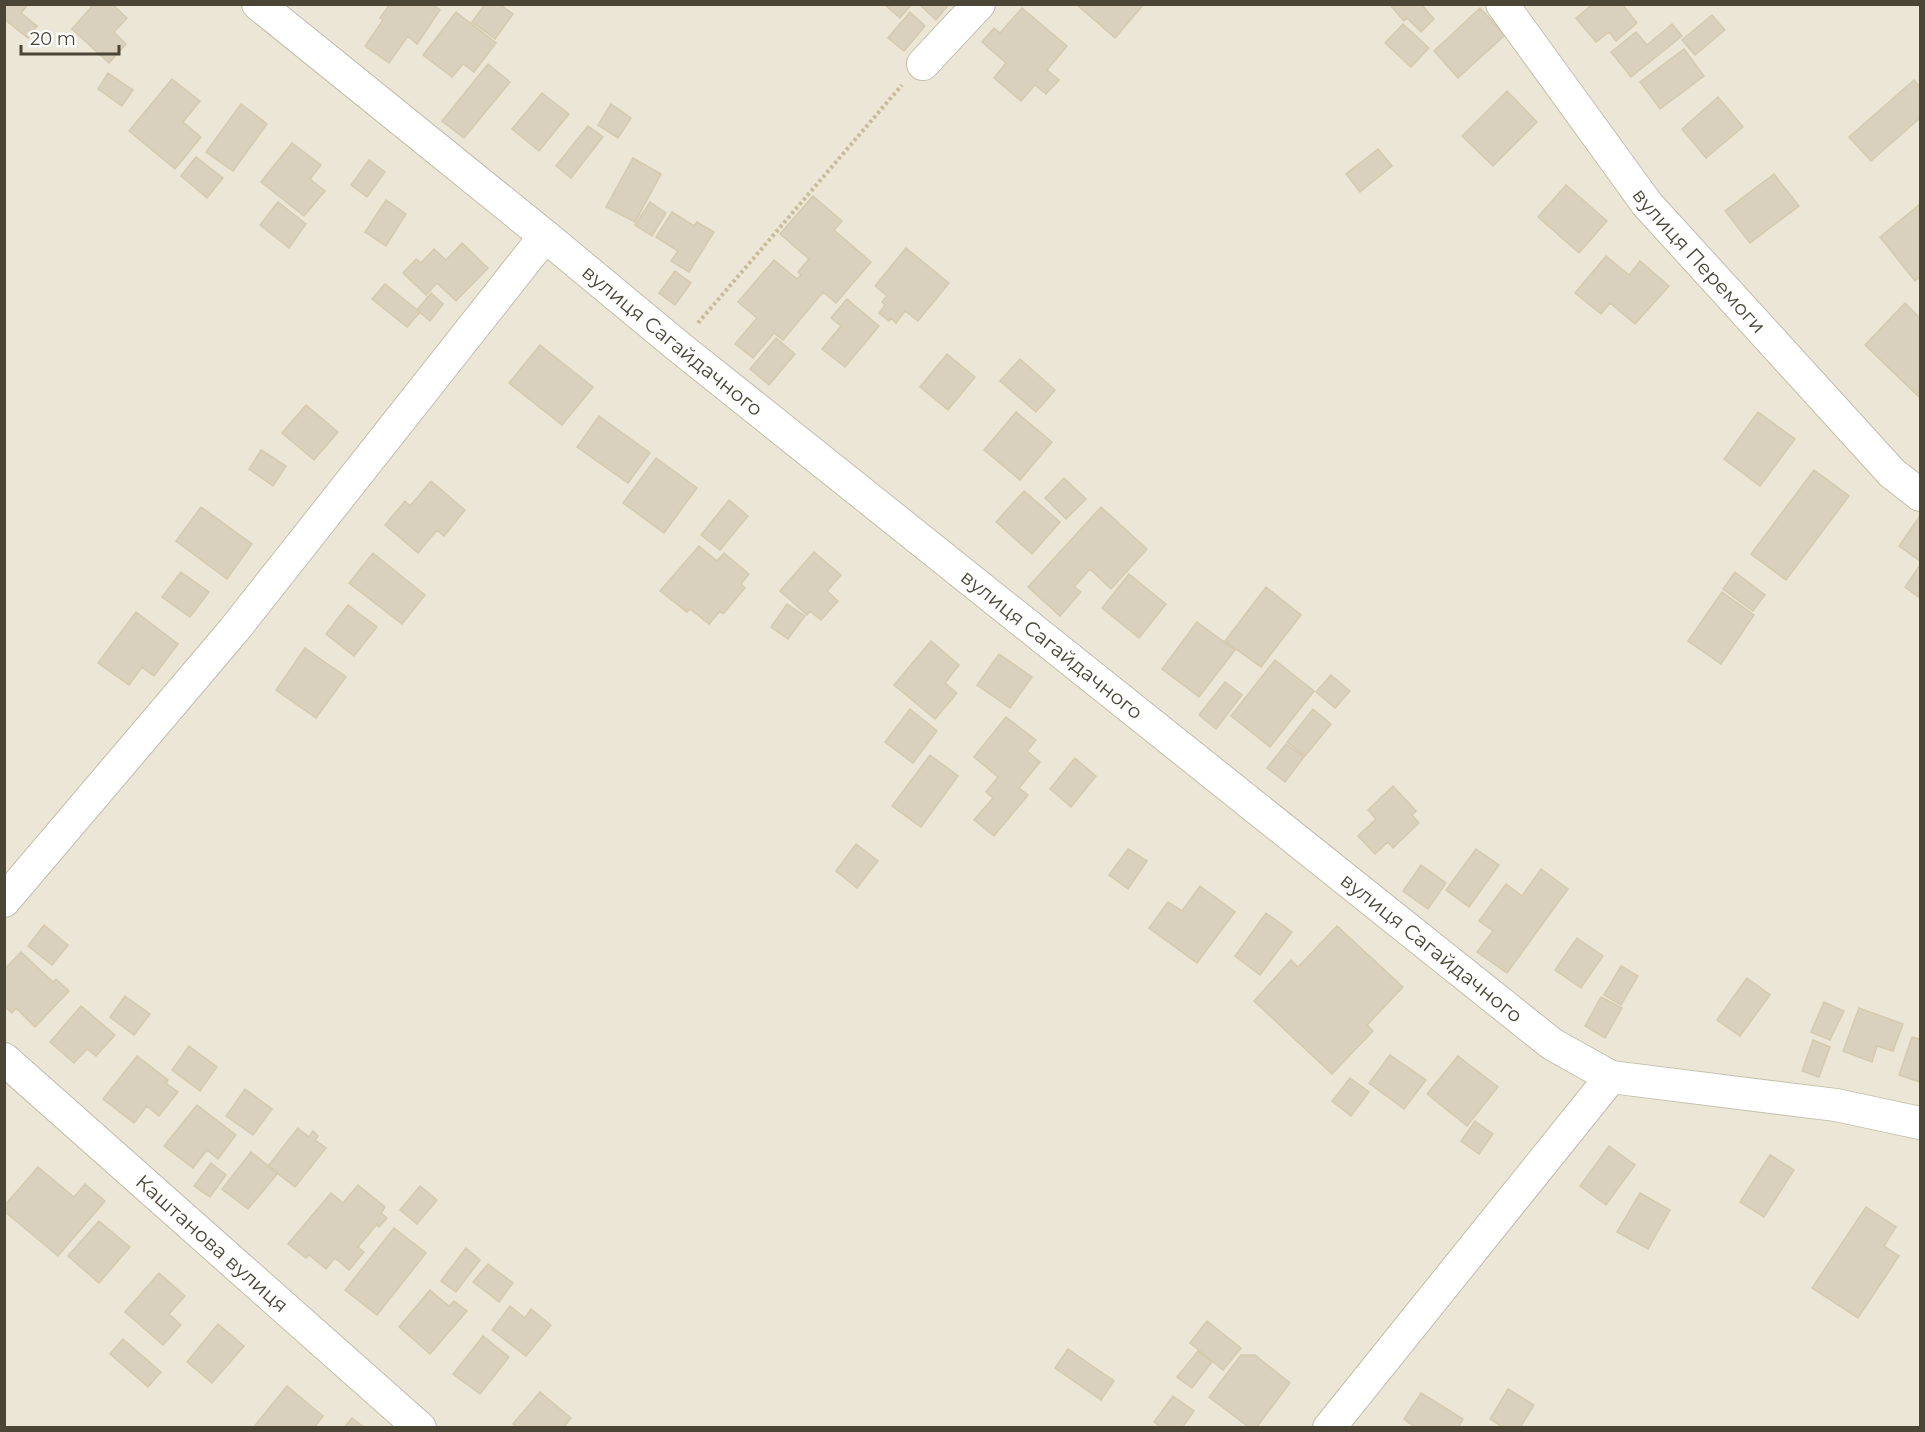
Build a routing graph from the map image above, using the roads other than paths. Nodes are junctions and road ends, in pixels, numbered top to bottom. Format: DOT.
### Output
graph roads {
  1 [pos="258,4"];
  2 [pos="979,4"];
  3 [pos="1502,4"];
  4 [pos="923,64"];
  5 [pos="545,236"];
  6 [pos="1920,495"];
  7 [pos="4,901"];
  8 [pos="4,1059"];
  9 [pos="1611,1077"];
  10 [pos="1920,1123"];
  11 [pos="420,1428"];
  12 [pos="1329,1428"];
  1 -- 5 [label="street, вулиця Сагайдачного"];
  2 -- 4 [label="street"];
  3 -- 6 [label="street, вулиця Перемоги"];
  5 -- 7 [label="street"];
  5 -- 9 [label="street, вулиця Сагайдачного"];
  8 -- 11 [label="street, Каштанова вулиця"];
  9 -- 10 [label="street, вулиця Сагайдачного"];
  9 -- 12 [label="street"];
}
